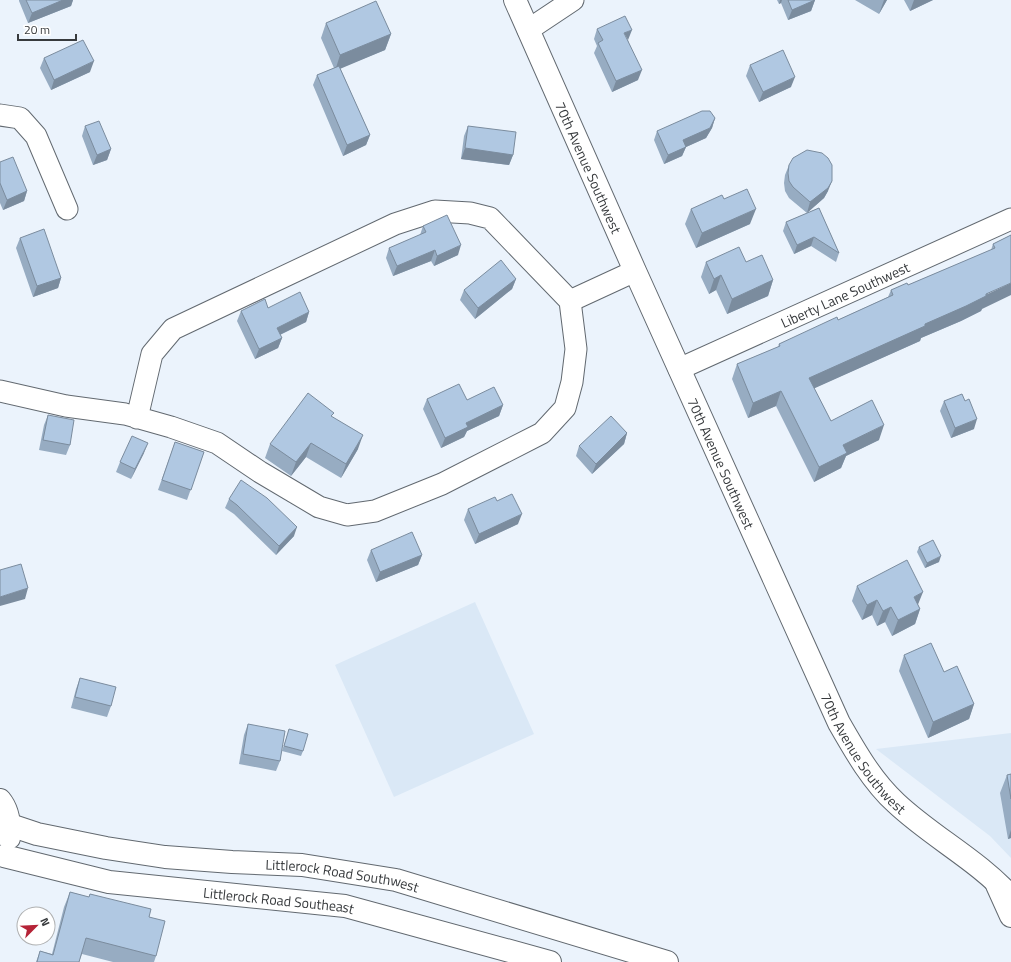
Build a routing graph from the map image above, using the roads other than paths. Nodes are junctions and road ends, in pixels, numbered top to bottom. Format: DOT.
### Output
graph roads {
  1 [pos="515,0"];
  2 [pos="573,0"];
  3 [pos="528,30"];
  4 [pos="0,115"];
  5 [pos="67,208"];
  6 [pos="1011,219"];
  7 [pos="634,272"];
  8 [pos="570,301"];
  9 [pos="679,369"];
  10 [pos="0,391"];
  11 [pos="137,418"];
  12 [pos="0,800"];
  13 [pos="10,824"];
  14 [pos="2,858"];
  15 [pos="994,878"];
  16 [pos="1011,897"];
  17 [pos="1011,916"];
  18 [pos="550,962"];
  19 [pos="667,962"];
  1 -- 3 [label="main road, 70th Avenue Southwest"];
  2 -- 3 [label="street"];
  3 -- 7 [label="main road, 70th Avenue Southwest"];
  4 -- 5 [label="street"];
  6 -- 9 [label="street, Liberty Lane Southwest"];
  7 -- 8 [label="street"];
  7 -- 9 [label="main road, 70th Avenue Southwest"];
  8 -- 11 [label="street"];
  8 -- 11 [label="street"];
  9 -- 15 [label="main road, 70th Avenue Southwest"];
  10 -- 11 [label="street"];
  12 -- 13 [label="main road"];
  13 -- 14 [label="main road"];
  13 -- 19 [label="main road, Littlerock Road Southwest"];
  14 -- 18 [label="main road, Littlerock Road Southeast"];
  15 -- 16 [label="main road, 70th Avenue Southwest"];
  15 -- 17 [label="main road, 70th Avenue Southwest"];
}
